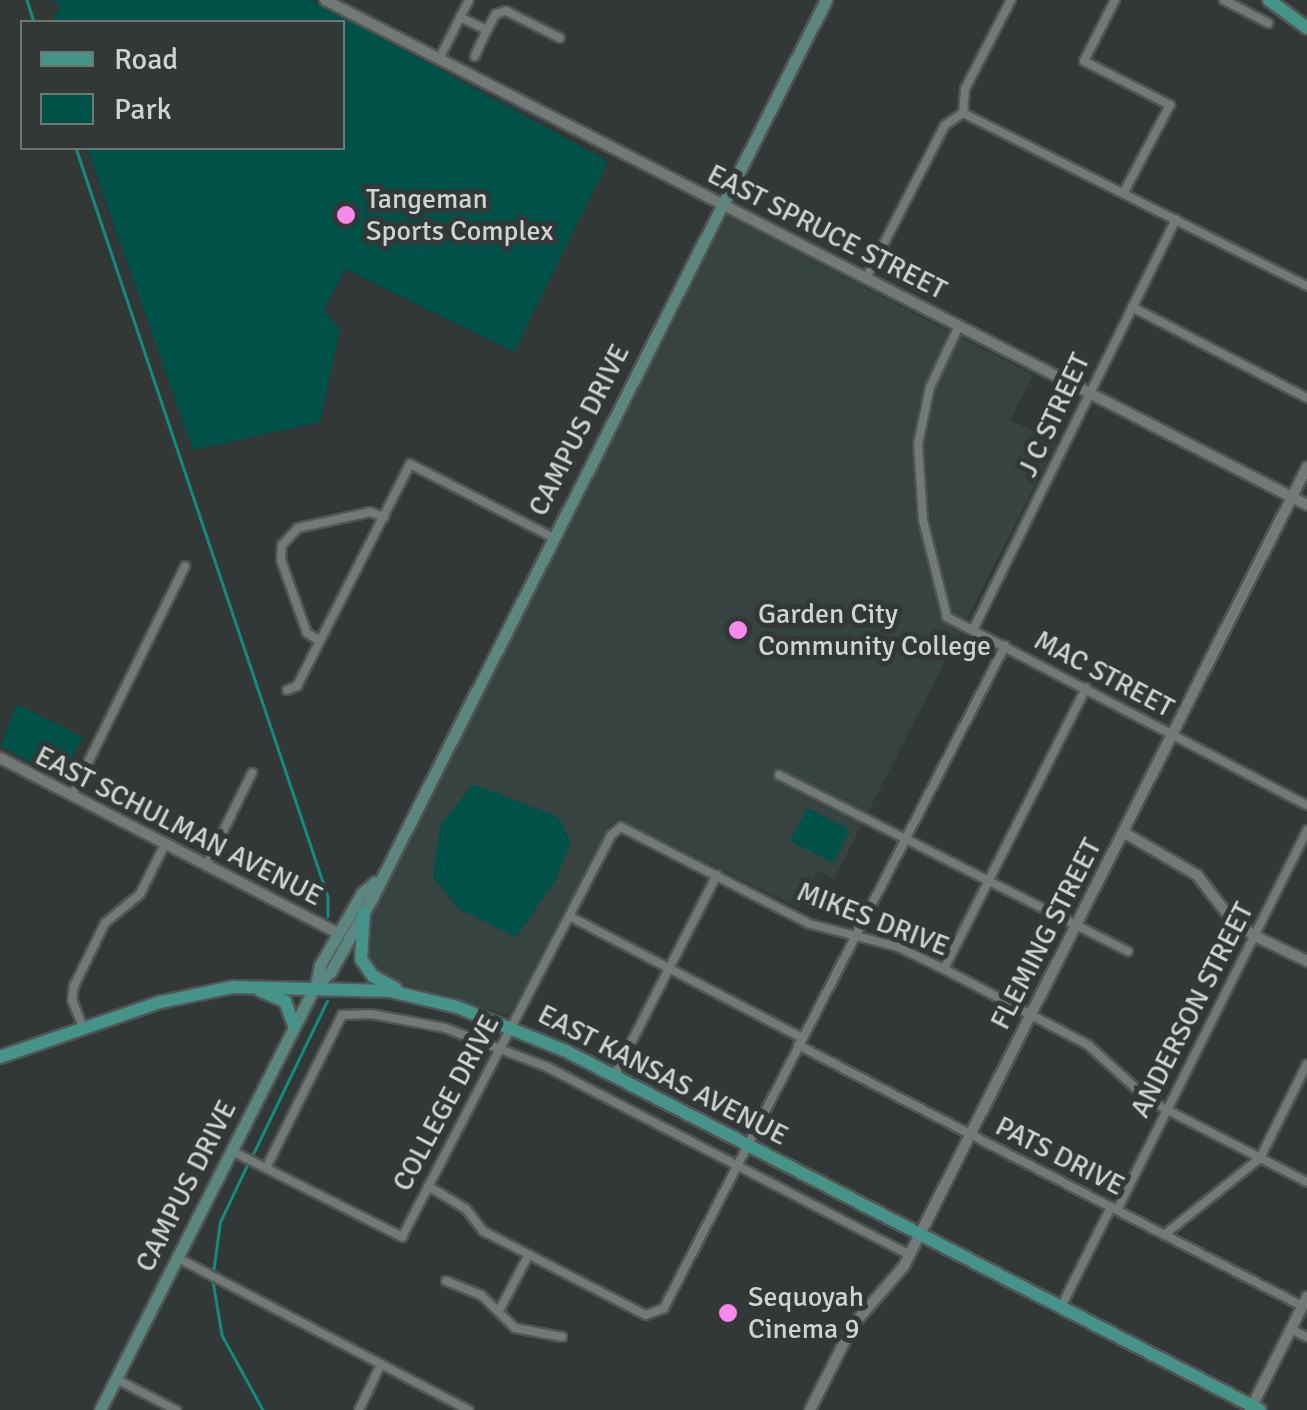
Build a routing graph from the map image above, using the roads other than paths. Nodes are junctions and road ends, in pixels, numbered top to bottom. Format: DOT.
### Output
graph roads {
  1 [pos="325,0"];
  2 [pos="357,0"];
  3 [pos="469,0"];
  4 [pos="826,0"];
  5 [pos="1010,0"];
  6 [pos="1115,0"];
  7 [pos="1224,0"];
  8 [pos="1269,0"];
  9 [pos="350,13"];
  10 [pos="460,17"];
  11 [pos="1268,23"];
  12 [pos="1307,28"];
  13 [pos="487,30"];
  14 [pos="560,38"];
  15 [pos="474,56"];
  16 [pos="439,58"];
  17 [pos="963,113"];
  18 [pos="1124,192"];
  19 [pos="722,204"];
  20 [pos="1176,219"];
  21 [pos="866,278"];
  22 [pos="1307,286"];
  23 [pos="1132,307"];
  24 [pos="959,326"];
  25 [pos="1088,392"];
  26 [pos="1307,398"];
  27 [pos="1307,467"];
  28 [pos="1292,498"];
  29 [pos="1307,506"];
  30 [pos="384,516"];
  31 [pos="552,537"];
  32 [pos="185,566"];
  33 [pos="973,630"];
  34 [pos="320,642"];
  35 [pos="1005,646"];
  36 [pos="1086,688"];
  37 [pos="287,690"];
  38 [pos="1172,736"];
  39 [pos="0,758"];
  40 [pos="252,773"];
  41 [pos="779,775"];
  42 [pos="72,795"];
  43 [pos="1307,805"];
  44 [pos="623,827"];
  45 [pos="1307,830"];
  46 [pos="1123,832"];
  47 [pos="906,836"];
  48 [pos="166,844"];
  49 [pos="206,866"];
  50 [pos="717,876"];
  51 [pos="990,878"];
  52 [pos="375,882"];
  53 [pos="364,913"];
  54 [pos="568,916"];
  55 [pos="1077,923"];
  56 [pos="338,934"];
  57 [pos="856,935"];
  58 [pos="1255,936"];
  59 [pos="1128,951"];
  60 [pos="1307,962"];
  61 [pos="669,968"];
  62 [pos="944,969"];
  63 [pos="316,985"];
  64 [pos="249,986"];
  65 [pos="407,995"];
  66 [pos="1030,1015"];
  67 [pos="294,1026"];
  68 [pos="511,1026"];
  69 [pos="83,1027"];
  70 [pos="800,1042"];
  71 [pos="500,1048"];
  72 [pos="0,1057"];
  73 [pos="1307,1064"];
  74 [pos="614,1076"];
  75 [pos="1168,1110"];
  76 [pos="970,1134"];
  77 [pos="747,1146"];
  78 [pos="237,1153"];
  79 [pos="1260,1158"];
  80 [pos="735,1166"];
  81 [pos="266,1168"];
  82 [pos="1307,1182"];
  83 [pos="428,1186"];
  84 [pos="1114,1208"];
  85 [pos="920,1235"];
  86 [pos="1164,1235"];
  87 [pos="528,1254"];
  88 [pos="910,1255"];
  89 [pos="178,1258"];
  90 [pos="446,1282"];
  91 [pos="1305,1301"];
  92 [pos="1061,1307"];
  93 [pos="499,1311"];
  94 [pos="1291,1329"];
  95 [pos="562,1337"];
  96 [pos="1307,1337"];
  97 [pos="381,1364"];
  98 [pos="116,1379"];
  99 [pos="172,1409"];
  100 [pos="1254,1409"];
  101 [pos="100,1410"];
  102 [pos="359,1410"];
  103 [pos="469,1410"];
  104 [pos="810,1410"];
  1 -- 9 [label="street, EAST SPRUCE STREET"];
  2 -- 9 [label="street"];
  3 -- 10 [label="street"];
  4 -- 19 [label="main road, CAMPUS DRIVE"];
  5 -- 17 [label="street"];
  6 -- 18 [label="street"];
  7 -- 11 [label="street"];
  8 -- 12 [label="main road"];
  9 -- 16 [label="street, EAST SPRUCE STREET"];
  10 -- 13 [label="street"];
  10 -- 16 [label="street"];
  13 -- 14 [label="street"];
  13 -- 15 [label="street"];
  16 -- 19 [label="street, EAST SPRUCE STREET"];
  17 -- 18 [label="street"];
  17 -- 21 [label="street"];
  18 -- 20 [label="street"];
  19 -- 21 [label="street, EAST SPRUCE STREET"];
  19 -- 31 [label="main road, CAMPUS DRIVE"];
  20 -- 22 [label="street"];
  20 -- 23 [label="street, J C STREET"];
  21 -- 24 [label="street, EAST SPRUCE STREET"];
  23 -- 25 [label="street, J C STREET"];
  23 -- 26 [label="street"];
  24 -- 25 [label="street, EAST SPRUCE STREET"];
  24 -- 33 [label="street, MAC STREET"];
  25 -- 28 [label="street, EAST SPRUCE STREET"];
  25 -- 33 [label="street, J C STREET"];
  27 -- 28 [label="street, FLEMING STREET"];
  28 -- 29 [label="street, EAST SPRUCE STREET"];
  28 -- 38 [label="street, FLEMING STREET"];
  30 -- 31 [label="street"];
  30 -- 34 [label="street"];
  30 -- 34 [label="street"];
  31 -- 52 [label="main road, CAMPUS DRIVE"];
  32 -- 42 [label="street"];
  33 -- 35 [label="street, MAC STREET"];
  34 -- 37 [label="street"];
  35 -- 36 [label="street, MAC STREET"];
  35 -- 47 [label="street"];
  36 -- 38 [label="street, MAC STREET"];
  36 -- 51 [label="street"];
  38 -- 43 [label="street, MAC STREET"];
  38 -- 46 [label="street, FLEMING STREET"];
  39 -- 42 [label="street, EAST SCHULMAN AVENUE"];
  40 -- 49 [label="street"];
  41 -- 47 [label="street"];
  42 -- 48 [label="street, EAST SCHULMAN AVENUE"];
  44 -- 50 [label="street, MIKES DRIVE"];
  44 -- 54 [label="street, COLLEGE DRIVE"];
  45 -- 58 [label="street, ANDERSON STREET"];
  46 -- 55 [label="street, FLEMING STREET"];
  46 -- 58 [label="street"];
  47 -- 51 [label="street"];
  47 -- 57 [label="street"];
  48 -- 49 [label="street, EAST SCHULMAN AVENUE"];
  48 -- 69 [label="street"];
  49 -- 56 [label="street, EAST SCHULMAN AVENUE"];
  50 -- 57 [label="street, MIKES DRIVE"];
  50 -- 61 [label="street"];
  51 -- 55 [label="street"];
  51 -- 62 [label="street"];
  52 -- 53 [label="main road, CAMPUS DRIVE"];
  52 -- 56 [label="main road, CAMPUS DRIVE"];
  53 -- 63 [label="main road, CAMPUS DRIVE"];
  53 -- 65 [label="main road"];
  54 -- 61 [label="street, PATS DRIVE"];
  54 -- 68 [label="street, COLLEGE DRIVE"];
  55 -- 59 [label="street"];
  55 -- 66 [label="street, FLEMING STREET"];
  56 -- 63 [label="main road, CAMPUS DRIVE"];
  57 -- 62 [label="street, MIKES DRIVE"];
  57 -- 70 [label="street"];
  58 -- 60 [label="street"];
  58 -- 75 [label="street, ANDERSON STREET"];
  61 -- 70 [label="street, PATS DRIVE"];
  61 -- 74 [label="street"];
  62 -- 66 [label="street, MIKES DRIVE"];
  63 -- 64 [label="main road, EAST KANSAS AVENUE"];
  63 -- 65 [label="main road, EAST KANSAS AVENUE"];
  63 -- 67 [label="main road, CAMPUS DRIVE"];
  64 -- 67 [label="main road"];
  64 -- 69 [label="main road, EAST KANSAS AVENUE"];
  65 -- 68 [label="main road, EAST KANSAS AVENUE"];
  66 -- 75 [label="street, MIKES DRIVE"];
  66 -- 76 [label="street, FLEMING STREET"];
  67 -- 78 [label="main road, CAMPUS DRIVE"];
  68 -- 71 [label="street, COLLEGE DRIVE"];
  68 -- 74 [label="main road, EAST KANSAS AVENUE"];
  69 -- 72 [label="main road, EAST KANSAS AVENUE"];
  70 -- 76 [label="street, PATS DRIVE"];
  70 -- 77 [label="street"];
  71 -- 80 [label="street"];
  71 -- 81 [label="street"];
  71 -- 83 [label="street, COLLEGE DRIVE"];
  73 -- 79 [label="street"];
  74 -- 77 [label="main road, EAST KANSAS AVENUE"];
  75 -- 79 [label="street, MIKES DRIVE"];
  75 -- 84 [label="street, ANDERSON STREET"];
  76 -- 84 [label="street, PATS DRIVE"];
  76 -- 85 [label="street, FLEMING STREET"];
  77 -- 80 [label="street"];
  77 -- 85 [label="main road, EAST KANSAS AVENUE"];
  78 -- 81 [label="street, COLLEGE DRIVE"];
  78 -- 89 [label="main road, CAMPUS DRIVE"];
  79 -- 82 [label="street, MIKES DRIVE"];
  79 -- 86 [label="street"];
  80 -- 87 [label="street"];
  80 -- 88 [label="street"];
  81 -- 83 [label="street, COLLEGE DRIVE"];
  83 -- 87 [label="street"];
  84 -- 86 [label="street, PATS DRIVE"];
  84 -- 92 [label="street, ANDERSON STREET"];
  85 -- 88 [label="street, FLEMING STREET"];
  85 -- 92 [label="main road, EAST KANSAS AVENUE"];
  86 -- 91 [label="street, PATS DRIVE"];
  87 -- 93 [label="street"];
  88 -- 104 [label="street, FLEMING STREET"];
  89 -- 97 [label="street"];
  89 -- 98 [label="main road, CAMPUS DRIVE"];
  90 -- 93 [label="street"];
  91 -- 94 [label="street"];
  92 -- 100 [label="main road, EAST KANSAS AVENUE"];
  93 -- 95 [label="street"];
  94 -- 96 [label="street"];
  94 -- 100 [label="street"];
  97 -- 102 [label="street"];
  97 -- 103 [label="street"];
  98 -- 99 [label="street"];
  98 -- 101 [label="main road, CAMPUS DRIVE"];
}
